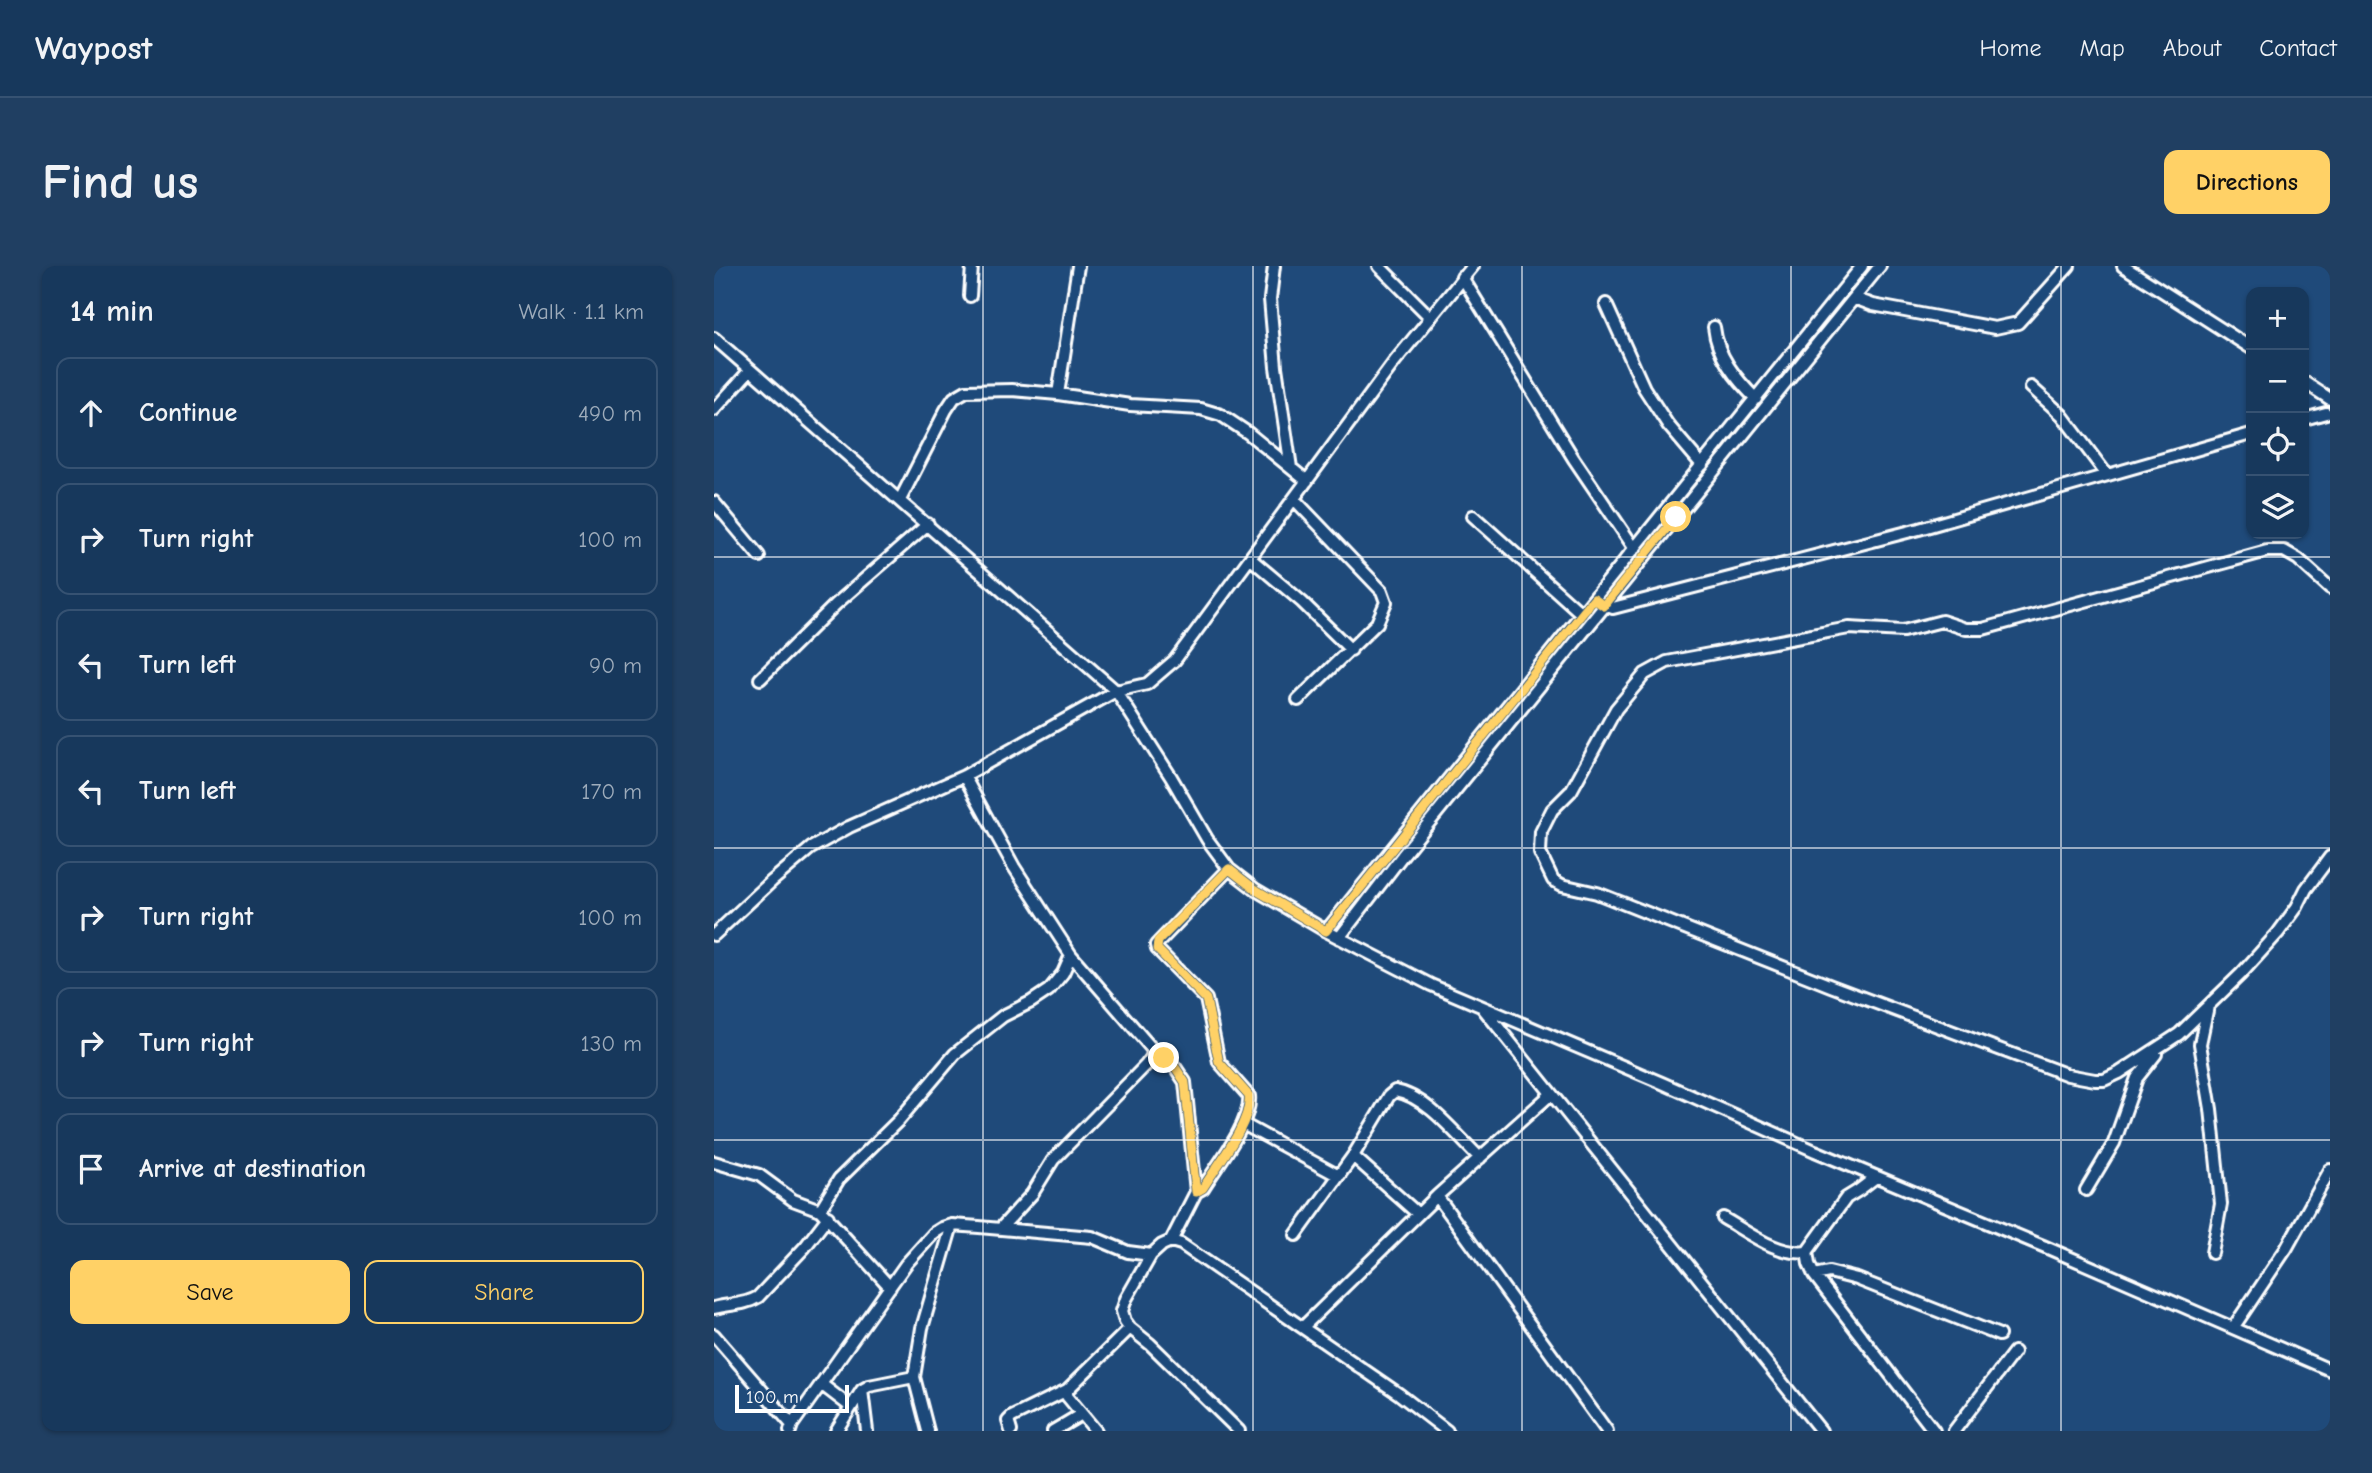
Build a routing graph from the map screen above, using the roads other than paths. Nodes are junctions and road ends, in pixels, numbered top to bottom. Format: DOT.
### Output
graph roads {
  1 [pos="972,266"];
  2 [pos="1078,266"];
  3 [pos="1274,266"];
  4 [pos="1379,266"];
  5 [pos="1473,266"];
  6 [pos="1863,266"];
  7 [pos="1880,266"];
  8 [pos="2069,266"];
  9 [pos="2123,266"];
  10 [pos="1462,277"];
  11 [pos="970,296"];
  12 [pos="1854,298"];
  13 [pos="1606,304"];
  14 [pos="1430,317"];
  15 [pos="1714,327"];
  16 [pos="714,338"];
  17 [pos="2246,345"];
  18 [pos="750,370"];
  19 [pos="2309,385"];
  20 [pos="2031,387"];
  21 [pos="1058,394"];
  22 [pos="1756,399"];
  23 [pos="2330,399"];
  24 [pos="714,410"];
  25 [pos="2328,415"];
  26 [pos="2309,418"];
  27 [pos="2246,435"];
  28 [pos="1702,465"];
  29 [pos="1291,468"];
  30 [pos="2107,475"];
  31 [pos="1307,481"];
  32 [pos="1294,499"];
  33 [pos="900,500"];
  34 [pos="714,502"];
  35 [pos="1474,516"];
  36 [pos="928,524"];
  37 [pos="1635,549"];
  38 [pos="759,556"];
  39 [pos="1251,559"];
  40 [pos="2330,588"];
  41 [pos="1594,599"];
  42 [pos="1604,606"];
  43 [pos="1582,614"];
  44 [pos="1351,650"];
  45 [pos="760,679"];
  46 [pos="1116,691"];
  47 [pos="1298,700"];
  48 [pos="964,776"];
  49 [pos="2330,857"];
  50 [pos="1229,869"];
  51 [pos="1326,931"];
  52 [pos="714,935"];
  53 [pos="1339,938"];
  54 [pos="1071,955"];
  55 [pos="1482,1006"];
  56 [pos="2208,1006"];
  57 [pos="2163,1046"];
  58 [pos="1153,1049"];
  59 [pos="1550,1095"];
  60 [pos="1243,1125"];
  61 [pos="1353,1156"];
  62 [pos="1480,1158"];
  63 [pos="714,1162"];
  64 [pos="2330,1170"];
  65 [pos="1340,1175"];
  66 [pos="1875,1177"];
  67 [pos="2087,1190"];
  68 [pos="1196,1192"];
  69 [pos="1437,1196"];
  70 [pos="824,1214"];
  71 [pos="1418,1214"];
  72 [pos="1723,1219"];
  73 [pos="952,1225"];
  74 [pos="1000,1229"];
  75 [pos="1296,1235"];
  76 [pos="1171,1241"];
  77 [pos="1807,1252"];
  78 [pos="2212,1253"];
  79 [pos="1151,1255"];
  80 [pos="1814,1275"];
  81 [pos="890,1286"];
  82 [pos="714,1308"];
  83 [pos="1303,1327"];
  84 [pos="1130,1328"];
  85 [pos="2233,1328"];
  86 [pos="714,1335"];
  87 [pos="1999,1335"];
  88 [pos="2014,1352"];
  89 [pos="2330,1370"];
  90 [pos="914,1377"];
  91 [pos="821,1384"];
  92 [pos="863,1390"];
  93 [pos="1066,1390"];
  94 [pos="852,1407"];
  95 [pos="1080,1415"];
  96 [pos="791,1428"];
  97 [pos="836,1431"];
  98 [pos="867,1431"];
  99 [pos="928,1431"];
  100 [pos="1011,1431"];
  101 [pos="1053,1431"];
  102 [pos="1096,1431"];
  103 [pos="1239,1431"];
  104 [pos="1447,1431"];
  105 [pos="1607,1431"];
  106 [pos="1821,1431"];
  107 [pos="1934,1431"];
  108 [pos="1954,1431"];
  1 -- 11 [label="street"];
  2 -- 21 [label="street"];
  3 -- 29 [label="street"];
  4 -- 14 [label="street"];
  5 -- 10 [label="street"];
  6 -- 22 [label="street"];
  7 -- 12 [label="street"];
  8 -- 12 [label="street"];
  9 -- 17 [label="street"];
  10 -- 14 [label="street"];
  10 -- 37 [label="street"];
  12 -- 42 [label="street"];
  13 -- 28 [label="street"];
  14 -- 31 [label="street"];
  15 -- 22 [label="street"];
  16 -- 18 [label="street"];
  18 -- 24 [label="street"];
  18 -- 33 [label="street"];
  19 -- 23 [label="street"];
  20 -- 30 [label="street"];
  21 -- 29 [label="street"];
  21 -- 33 [label="street"];
  22 -- 28 [label="street"];
  23 -- 25 [label="street"];
  25 -- 26 [label="street"];
  27 -- 30 [label="street"];
  28 -- 37 [label="street"];
  29 -- 31 [label="street"];
  30 -- 42 [label="street"];
  31 -- 32 [label="street"];
  32 -- 39 [label="street"];
  32 -- 44 [label="street"];
  33 -- 36 [label="street"];
  34 -- 38 [label="street"];
  35 -- 43 [label="street"];
  36 -- 45 [label="street"];
  36 -- 46 [label="street"];
  37 -- 41 [label="street"];
  39 -- 44 [label="street"];
  39 -- 46 [label="street"];
  40 -- 57 [label="street"];
  41 -- 42 [label="street"];
  41 -- 43 [label="street"];
  42 -- 53 [label="street"];
  43 -- 51 [label="street"];
  44 -- 47 [label="street"];
  46 -- 48 [label="street"];
  46 -- 50 [label="street"];
  48 -- 52 [label="street"];
  48 -- 54 [label="street"];
  49 -- 56 [label="street"];
  50 -- 51 [label="street"];
  50 -- 60 [label="street"];
  51 -- 53 [label="street"];
  53 -- 55 [label="street"];
  54 -- 58 [label="street"];
  54 -- 70 [label="street"];
  55 -- 59 [label="street"];
  55 -- 66 [label="street"];
  56 -- 57 [label="street"];
  56 -- 78 [label="street"];
  57 -- 67 [label="street"];
  58 -- 68 [label="street"];
  58 -- 74 [label="street"];
  59 -- 62 [label="street"];
  59 -- 106 [label="street"];
  60 -- 65 [label="street"];
  60 -- 68 [label="street"];
  61 -- 62 [label="street"];
  61 -- 65 [label="street"];
  61 -- 71 [label="street"];
  62 -- 69 [label="street"];
  63 -- 70 [label="street"];
  64 -- 85 [label="street"];
  65 -- 75 [label="street"];
  66 -- 77 [label="street"];
  66 -- 85 [label="street"];
  68 -- 76 [label="street"];
  69 -- 71 [label="street"];
  69 -- 105 [label="street"];
  70 -- 81 [label="street"];
  70 -- 82 [label="street"];
  71 -- 83 [label="street"];
  72 -- 77 [label="street"];
  73 -- 74 [label="street"];
  73 -- 81 [label="street"];
  73 -- 90 [label="street"];
  74 -- 79 [label="street"];
  76 -- 79 [label="street"];
  76 -- 83 [label="street"];
  77 -- 80 [label="street"];
  79 -- 84 [label="street"];
  80 -- 87 [label="street"];
  80 -- 107 [label="street"];
  81 -- 91 [label="street"];
  83 -- 104 [label="street"];
  84 -- 93 [label="street"];
  84 -- 103 [label="street"];
  85 -- 89 [label="street"];
  86 -- 96 [label="street"];
  88 -- 108 [label="street"];
  90 -- 92 [label="street"];
  90 -- 99 [label="street"];
  91 -- 94 [label="street"];
  91 -- 96 [label="street"];
  92 -- 94 [label="street"];
  92 -- 98 [label="street"];
  93 -- 95 [label="street"];
  93 -- 100 [label="street"];
  94 -- 97 [label="street"];
  95 -- 101 [label="street"];
  95 -- 102 [label="street"];
}
